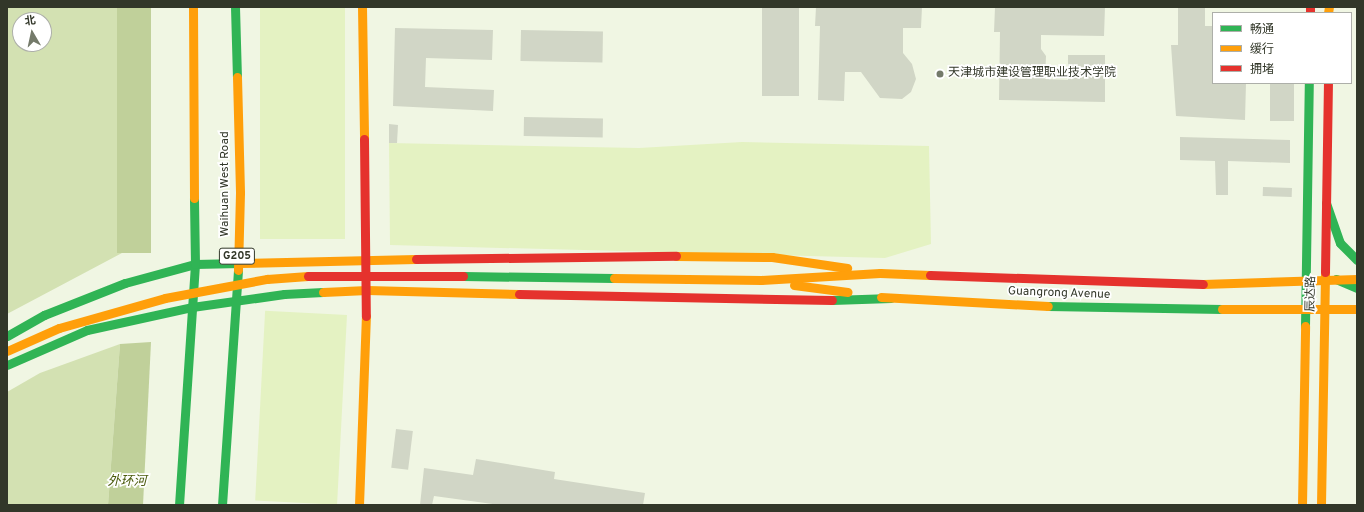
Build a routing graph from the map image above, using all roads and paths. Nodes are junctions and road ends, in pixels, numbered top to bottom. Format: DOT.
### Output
graph roads {
  1 [pos="193,7"];
  2 [pos="234,7"];
  3 [pos="362,7"];
  4 [pos="1309,84"];
  5 [pos="1328,84"];
  6 [pos="1326,203"];
  7 [pos="1307,204"];
  8 [pos="366,259"];
  9 [pos="1357,260"];
  10 [pos="237,261"];
  11 [pos="195,264"];
  12 [pos="1324,266"];
  13 [pos="880,273"];
  14 [pos="762,280"];
  15 [pos="1337,280"];
  16 [pos="1357,280"];
  17 [pos="1306,281"];
  18 [pos="1324,281"];
  19 [pos="1357,288"];
  20 [pos="367,290"];
  21 [pos="891,298"];
  22 [pos="237,300"];
  23 [pos="192,307"];
  24 [pos="1357,309"];
  25 [pos="1305,310"];
  26 [pos="1324,310"];
  27 [pos="7,336"];
  28 [pos="7,351"];
  29 [pos="7,365"];
  30 [pos="179,505"];
  31 [pos="222,505"];
  32 [pos="359,505"];
  33 [pos="1302,505"];
  34 [pos="1321,505"];
  1 -- 11 [label="main road"];
  2 -- 10 [label="main road, Waihuan West Road / G205"];
  3 -- 8 [label="main road"];
  4 -- 7 [label="main road, 辰达路"];
  5 -- 6 [label="main road, 辰达路"];
  6 -- 9 [label="main road"];
  6 -- 12 [label="main road, 辰达路"];
  7 -- 12 [label="main road"];
  7 -- 17 [label="main road, 辰达路"];
  8 -- 10 [label="main road"];
  8 -- 13 [label="main road"];
  8 -- 20 [label="main road"];
  10 -- 11 [label="main road"];
  10 -- 22 [label="main road, Waihuan West Road / G205"];
  11 -- 23 [label="main road"];
  11 -- 27 [label="main road"];
  12 -- 15 [label="main road"];
  12 -- 18 [label="main road, 辰达路"];
  13 -- 14 [label="main road"];
  13 -- 17 [label="main road, Guangrong Avenue"];
  14 -- 21 [label="main road, Guangrong Avenue"];
  14 -- 28 [label="main road"];
  15 -- 16 [label="main road, Guangrong Avenue"];
  15 -- 18 [label="main road, Guangrong Avenue"];
  15 -- 19 [label="main road"];
  17 -- 18 [label="main road, Guangrong Avenue"];
  17 -- 25 [label="main road, 辰达路"];
  18 -- 26 [label="main road, 辰达路"];
  20 -- 21 [label="main road"];
  20 -- 22 [label="main road"];
  20 -- 32 [label="main road"];
  21 -- 25 [label="main road, Guangrong Avenue"];
  22 -- 23 [label="main road"];
  22 -- 31 [label="main road, Waihuan West Road / G205"];
  23 -- 29 [label="main road"];
  23 -- 30 [label="main road"];
  24 -- 26 [label="main road, Guangrong Avenue"];
  25 -- 26 [label="main road, Guangrong Avenue"];
  25 -- 33 [label="main road, 辰达路"];
  26 -- 34 [label="main road, 辰达路"];
}
